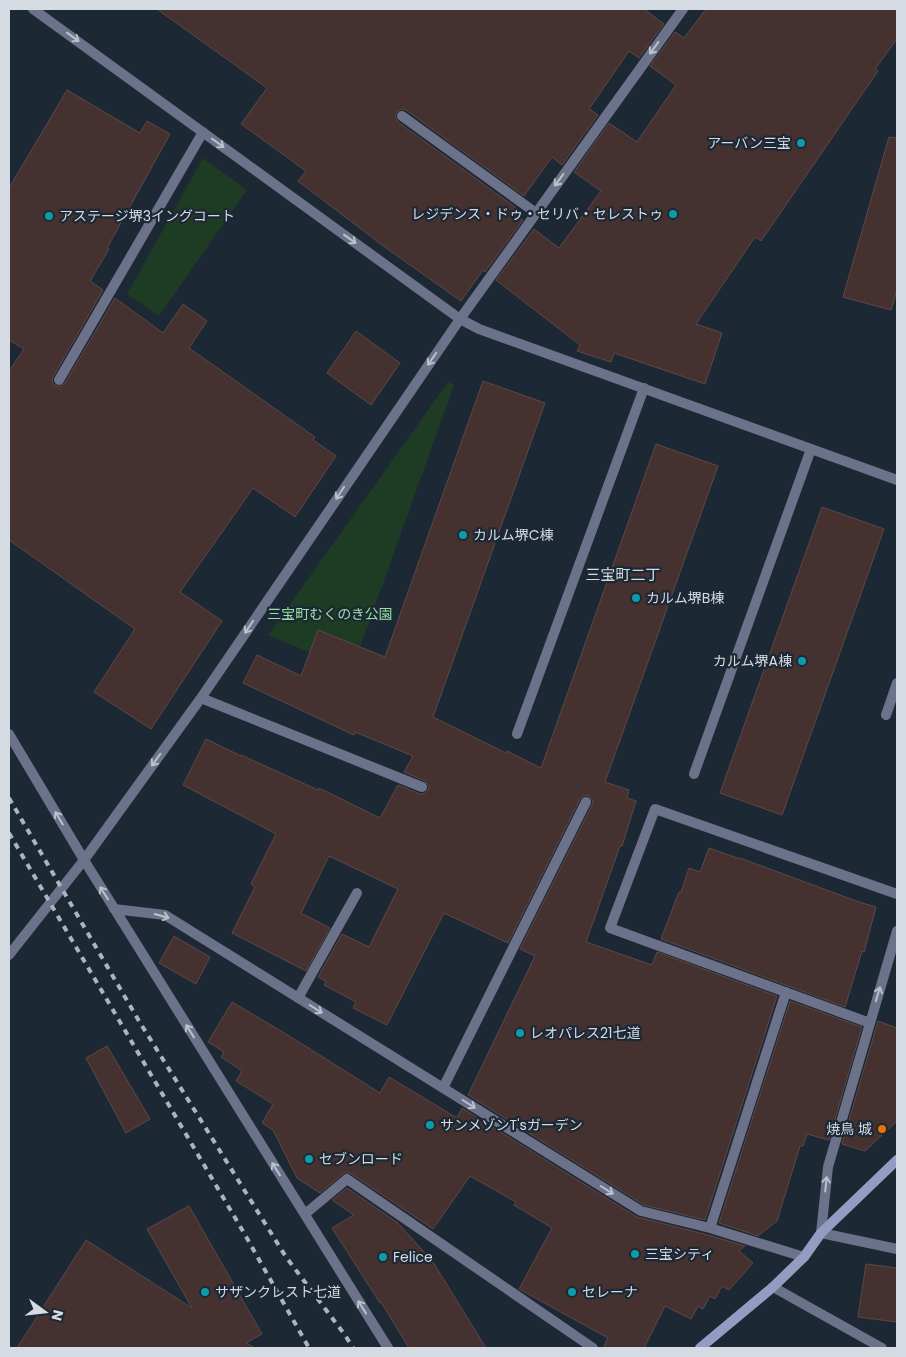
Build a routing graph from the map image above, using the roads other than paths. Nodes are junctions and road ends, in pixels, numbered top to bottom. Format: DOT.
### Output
graph roads {
  1 [pos="33,9"];
  2 [pos="683,9"];
  3 [pos="402,116"];
  4 [pos="203,132"];
  5 [pos="536,213"];
  6 [pos="460,319"];
  7 [pos="59,380"];
  8 [pos="644,388"];
  9 [pos="811,449"];
  10 [pos="897,480"];
  11 [pos="897,683"];
  12 [pos="201,698"];
  13 [pos="886,715"];
  14 [pos="9,734"];
  15 [pos="517,734"];
  16 [pos="694,774"];
  17 [pos="422,787"];
  18 [pos="586,802"];
  19 [pos="84,860"];
  20 [pos="357,893"];
  21 [pos="897,894"];
  22 [pos="114,909"];
  23 [pos="897,931"];
  24 [pos="9,955"];
  25 [pos="786,992"];
  26 [pos="298,998"];
  27 [pos="870,1023"];
  28 [pos="444,1088"];
  29 [pos="897,1160"];
  30 [pos="305,1214"];
  31 [pos="710,1228"];
  32 [pos="821,1233"];
  33 [pos="897,1249"];
  34 [pos="804,1257"];
  35 [pos="773,1287"];
  36 [pos="388,1348"];
  37 [pos="593,1348"];
  38 [pos="700,1348"];
  39 [pos="882,1348"];
  1 -- 4 [label="street, one-way"];
  2 -- 5 [label="street, one-way"];
  3 -- 5 [label="street"];
  4 -- 6 [label="street, one-way"];
  4 -- 7 [label="street"];
  5 -- 6 [label="street"];
  6 -- 8 [label="street"];
  6 -- 12 [label="street, one-way"];
  8 -- 9 [label="street"];
  8 -- 15 [label="street"];
  9 -- 10 [label="street"];
  9 -- 16 [label="street"];
  11 -- 13 [label="street"];
  12 -- 17 [label="street"];
  12 -- 19 [label="street, one-way"];
  19 -- 14 [label="street, one-way"];
  18 -- 28 [label="street"];
  22 -- 19 [label="street, one-way"];
  19 -- 24 [label="street"];
  20 -- 26 [label="street"];
  21 -- 25 [label="street"];
  22 -- 26 [label="street, one-way"];
  30 -- 22 [label="street, one-way"];
  27 -- 23 [label="street, one-way"];
  25 -- 27 [label="street"];
  25 -- 31 [label="street"];
  26 -- 28 [label="street, one-way"];
  32 -- 27 [label="street, one-way"];
  28 -- 31 [label="street, one-way"];
  29 -- 32 [label="street"];
  36 -- 30 [label="street, one-way"];
  30 -- 37 [label="street"];
  31 -- 34 [label="street"];
  32 -- 33 [label="street"];
  32 -- 34 [label="street"];
  34 -- 35 [label="street"];
  35 -- 38 [label="street"];
  35 -- 39 [label="street"];
}
